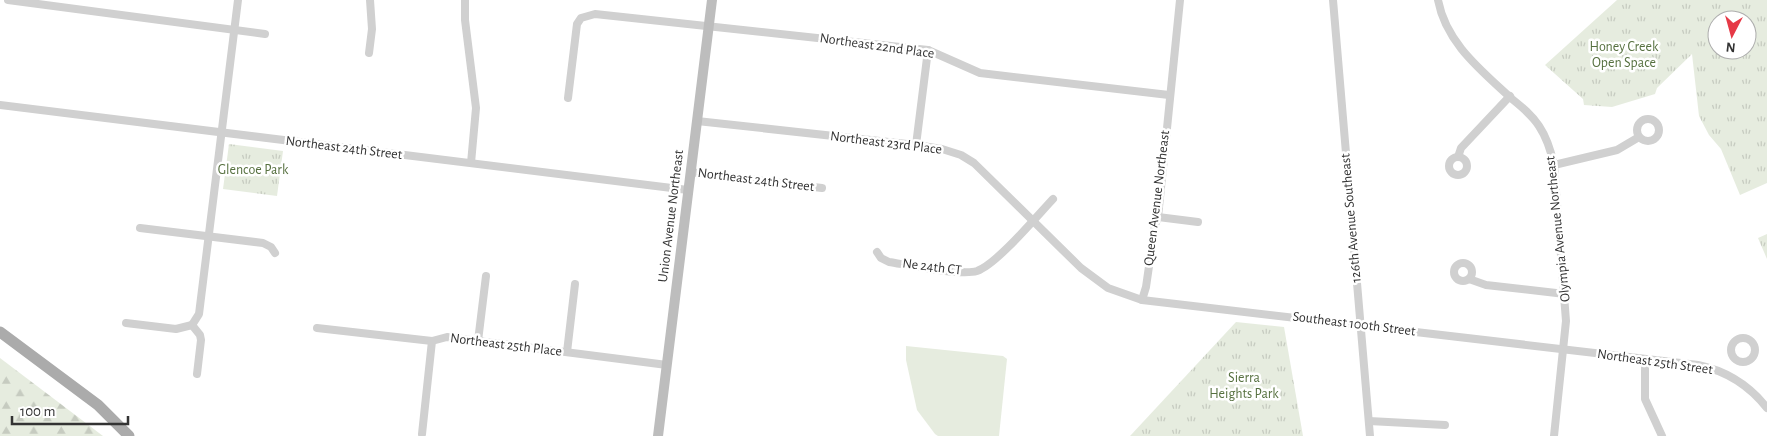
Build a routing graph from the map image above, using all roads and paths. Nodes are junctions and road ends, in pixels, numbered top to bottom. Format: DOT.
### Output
graph roads {
  1 [pos="8,0"];
  2 [pos="238,0"];
  3 [pos="370,0"];
  4 [pos="465,0"];
  5 [pos="712,0"];
  6 [pos="1180,0"];
  7 [pos="1333,0"];
  8 [pos="1438,0"];
  9 [pos="708,27"];
  10 [pos="233,30"];
  11 [pos="265,34"];
  12 [pos="928,50"];
  13 [pos="369,53"];
  14 [pos="1169,95"];
  15 [pos="1510,96"];
  16 [pos="568,98"];
  17 [pos="0,105"];
  18 [pos="696,121"];
  19 [pos="221,133"];
  20 [pos="1639,137"];
  21 [pos="916,145"];
  22 [pos="1458,157"];
  23 [pos="471,163"];
  24 [pos="1554,165"];
  25 [pos="690,172"];
  26 [pos="822,188"];
  27 [pos="688,190"];
  28 [pos="1053,199"];
  29 [pos="1158,217"];
  30 [pos="1033,220"];
  31 [pos="1198,222"];
  32 [pos="140,228"];
  33 [pos="209,236"];
  34 [pos="876,252"];
  35 [pos="275,253"];
  36 [pos="486,276"];
  37 [pos="1469,278"];
  38 [pos="575,284"];
  39 [pos="1565,294"];
  40 [pos="1142,300"];
  41 [pos="126,323"];
  42 [pos="1360,324"];
  43 [pos="192,325"];
  44 [pos="316,328"];
  45 [pos="0,332"];
  46 [pos="478,341"];
  47 [pos="432,342"];
  48 [pos="1564,350"];
  49 [pos="568,352"];
  50 [pos="1645,360"];
  51 [pos="1736,360"];
  52 [pos="667,365"];
  53 [pos="197,374"];
  54 [pos="1728,375"];
  55 [pos="1767,408"];
  56 [pos="1369,421"];
  57 [pos="1445,426"];
  58 [pos="422,434"];
  59 [pos="129,436"];
  60 [pos="658,436"];
  61 [pos="1370,436"];
  62 [pos="1554,436"];
  63 [pos="1662,436"];
  1 -- 10 [label="street"];
  2 -- 10 [label="street"];
  3 -- 13 [label="street"];
  4 -- 23 [label="street"];
  5 -- 9 [label="street, Union Avenue Northeast"];
  6 -- 14 [label="street, Queen Avenue Northeast"];
  7 -- 42 [label="street, 126th Avenue Southeast"];
  8 -- 15 [label="street, Olympia Avenue Northeast"];
  9 -- 12 [label="street, Northeast 22nd Place"];
  9 -- 16 [label="street, Northeast 22nd Place"];
  9 -- 18 [label="street, Union Avenue Northeast"];
  10 -- 11 [label="street"];
  10 -- 19 [label="street"];
  12 -- 14 [label="street, Northeast 22nd Place"];
  12 -- 21 [label="street"];
  14 -- 29 [label="street, Queen Avenue Northeast"];
  15 -- 22 [label="street"];
  15 -- 24 [label="street, Olympia Avenue Northeast"];
  17 -- 19 [label="street, Northeast 24th Street"];
  18 -- 21 [label="street, Northeast 23rd Place"];
  18 -- 25 [label="street, Union Avenue Northeast"];
  19 -- 23 [label="street, Northeast 24th Street"];
  19 -- 33 [label="street"];
  20 -- 24 [label="street"];
  21 -- 30 [label="street, Northeast 23rd Place"];
  23 -- 27 [label="street, Northeast 24th Street"];
  24 -- 39 [label="street, Olympia Avenue Northeast"];
  25 -- 26 [label="street, Northeast 24th Street"];
  25 -- 27 [label="street, Union Avenue Northeast"];
  27 -- 52 [label="street, Union Avenue Northeast"];
  28 -- 30 [label="street, Ne 24th CT"];
  29 -- 31 [label="street"];
  29 -- 40 [label="street, Queen Avenue Northeast"];
  30 -- 34 [label="street, Ne 24th CT"];
  30 -- 40 [label="street, Northeast 23rd Place"];
  32 -- 33 [label="street"];
  33 -- 35 [label="street"];
  33 -- 43 [label="street"];
  36 -- 46 [label="street"];
  37 -- 39 [label="street"];
  38 -- 49 [label="street"];
  39 -- 48 [label="street, Olympia Avenue Northeast"];
  40 -- 42 [label="street, Southeast 100th Street"];
  41 -- 43 [label="street"];
  42 -- 48 [label="street, Southeast 100th Street"];
  42 -- 56 [label="street, 126th Avenue Southeast"];
  43 -- 53 [label="street"];
  44 -- 47 [label="street, Northeast 25th Place"];
  45 -- 59 [label="main road"];
  46 -- 47 [label="street, Northeast 25th Place"];
  46 -- 49 [label="street, Northeast 25th Place"];
  47 -- 58 [label="street"];
  48 -- 50 [label="street, Northeast 25th Street"];
  48 -- 62 [label="street, Olympia Avenue Northeast"];
  49 -- 52 [label="street, Northeast 25th Place"];
  50 -- 54 [label="street, Northeast 25th Street"];
  50 -- 63 [label="street"];
  51 -- 54 [label="street, Northeast 25th Street"];
  52 -- 60 [label="street, Union Avenue Northeast"];
  54 -- 55 [label="street"];
  56 -- 57 [label="street"];
  56 -- 61 [label="street, 126th Avenue Southeast"];
}
